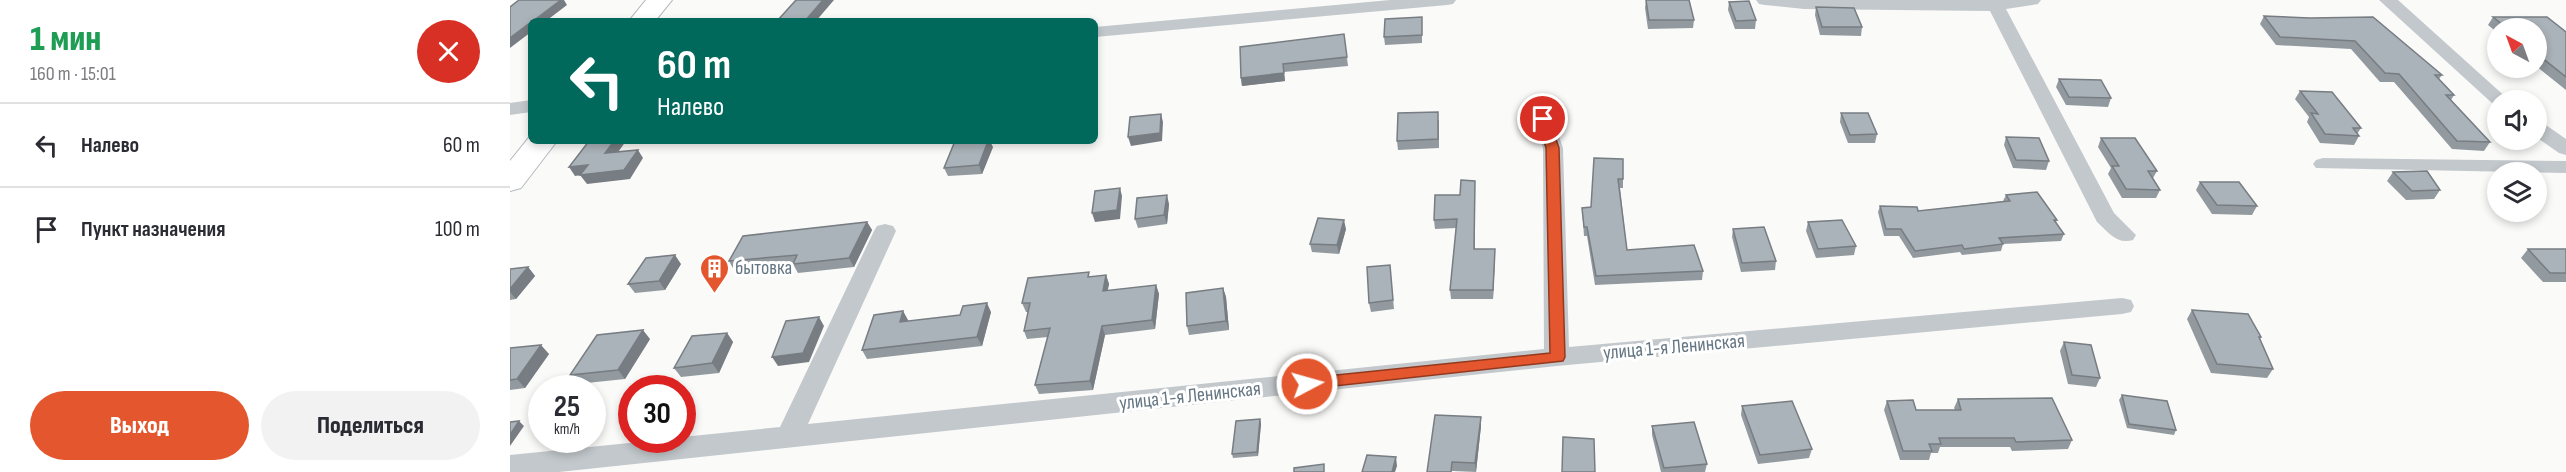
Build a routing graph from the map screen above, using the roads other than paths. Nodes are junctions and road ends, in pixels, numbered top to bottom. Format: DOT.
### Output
graph roads {
  1 [pos="659,0"];
  2 [pos="1447,0"];
  3 [pos="1765,0"];
  4 [pos="2032,0"];
  5 [pos="2388,0"];
  6 [pos="1996,6"];
  7 [pos="644,18"];
  8 [pos="1098,32"];
  9 [pos="2489,90"];
  10 [pos="528,106"];
  11 [pos="510,109"];
  12 [pos="1543,119"];
  13 [pos="2547,135"];
  14 [pos="540,144"];
  15 [pos="2566,149"];
  16 [pos="2323,164"];
  17 [pos="2566,167"];
  18 [pos="510,181"];
  19 [pos="885,231"];
  20 [pos="2125,235"];
  21 [pos="2122,306"];
  22 [pos="1557,357"];
  23 [pos="789,436"];
  24 [pos="510,466"];
  1 -- 7 [label="main road"];
  2 -- 8 [label="street"];
  3 -- 6 [label="street"];
  4 -- 6 [label="street"];
  5 -- 9 [label="street"];
  6 -- 20 [label="street"];
  10 -- 11 [label="street"];
  12 -- 22 [label="street"];
  13 -- 15 [label="street"];
  14 -- 18 [label="main road"];
  16 -- 17 [label="street"];
  19 -- 23 [label="street"];
  21 -- 22 [label="street, улица 1-я Ленинская"];
  22 -- 23 [label="street, улица 1-я Ленинская"];
  23 -- 24 [label="street, улица 1-я Ленинская"];
}
